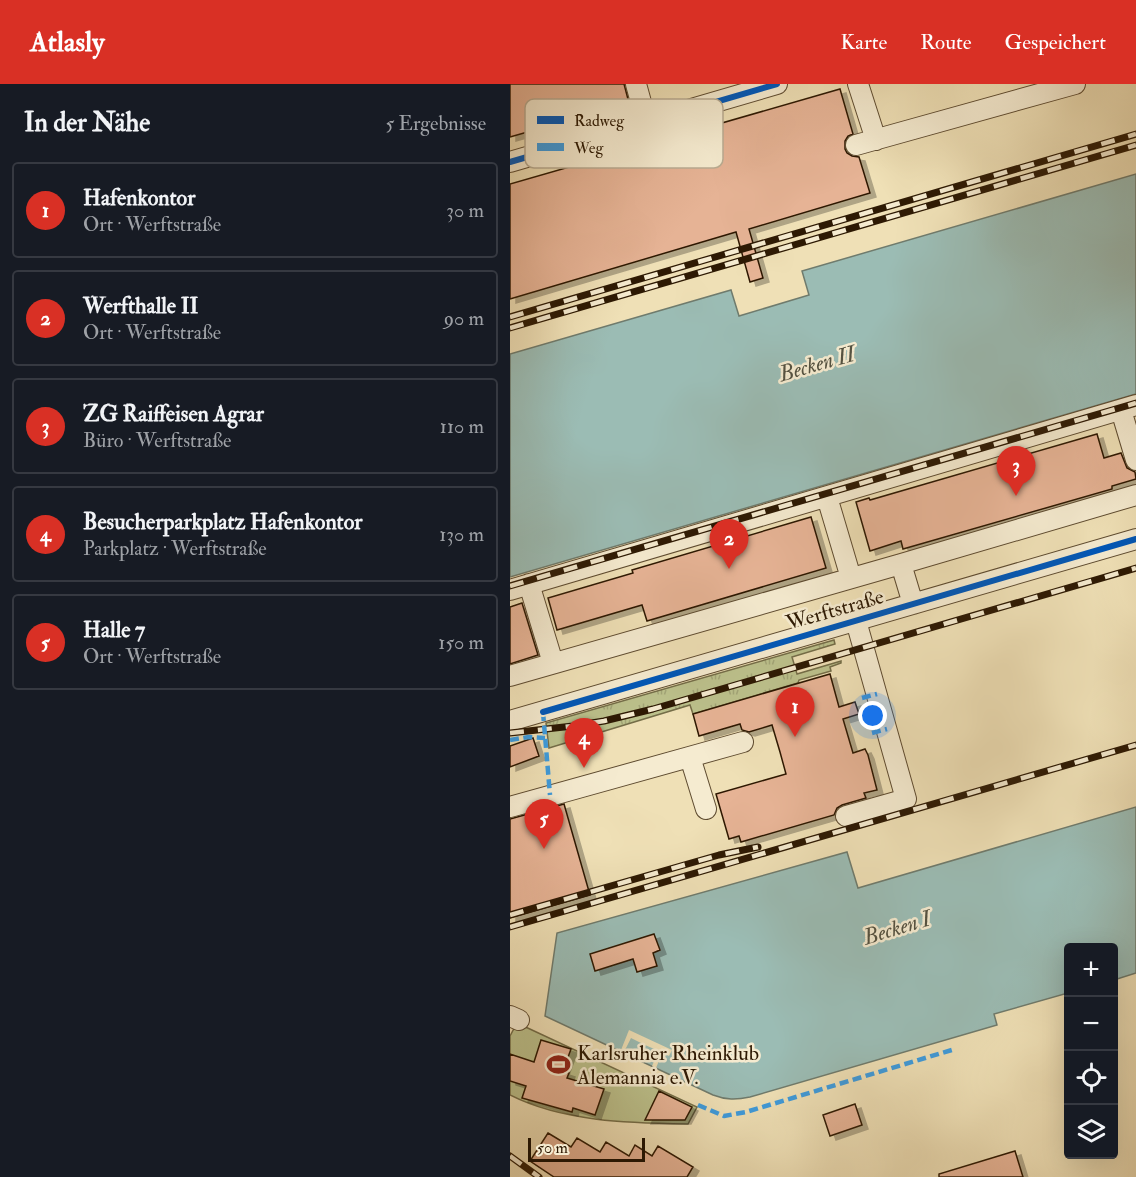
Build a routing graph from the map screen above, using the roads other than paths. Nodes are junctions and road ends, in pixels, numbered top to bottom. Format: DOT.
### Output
graph roads {
  1 [pos="636,84"];
  2 [pos="777,84"];
  3 [pos="858,84"];
  4 [pos="1075,84"];
  5 [pos="640,99"];
  6 [pos="723,100"];
  7 [pos="876,140"];
  8 [pos="856,145"];
  9 [pos="525,158"];
  10 [pos="510,162"];
  11 [pos="1129,408"];
  12 [pos="1136,460"];
  13 [pos="1136,495"];
  14 [pos="827,497"];
  15 [pos="1136,539"];
  16 [pos="901,564"];
  17 [pos="851,578"];
  18 [pos="529,584"];
  19 [pos="510,590"];
  20 [pos="913,604"];
  21 [pos="856,621"];
  22 [pos="553,663"];
  23 [pos="510,676"];
  24 [pos="510,721"];
  25 [pos="743,742"];
  26 [pos="690,757"];
  27 [pos="510,807"];
  28 [pos="706,808"];
  29 [pos="846,816"];
  1 -- 5 [label="street"];
  2 -- 6 [label="street"];
  3 -- 7 [label="street"];
  4 -- 7 [label="street"];
  7 -- 8 [label="street"];
  9 -- 10 [label="street"];
  11 -- 12 [label="street"];
  11 -- 14 [label="street"];
  13 -- 16 [label="street"];
  14 -- 17 [label="street"];
  14 -- 18 [label="street"];
  15 -- 20 [label="street, Werftstraße"];
  16 -- 17 [label="street"];
  16 -- 20 [label="street"];
  17 -- 22 [label="street"];
  18 -- 19 [label="street"];
  18 -- 22 [label="street"];
  20 -- 21 [label="street, Werftstraße"];
  21 -- 24 [label="street, Werftstraße"];
  21 -- 29 [label="street"];
  22 -- 23 [label="street"];
  25 -- 26 [label="street"];
  26 -- 27 [label="street"];
  26 -- 28 [label="street"];
}
